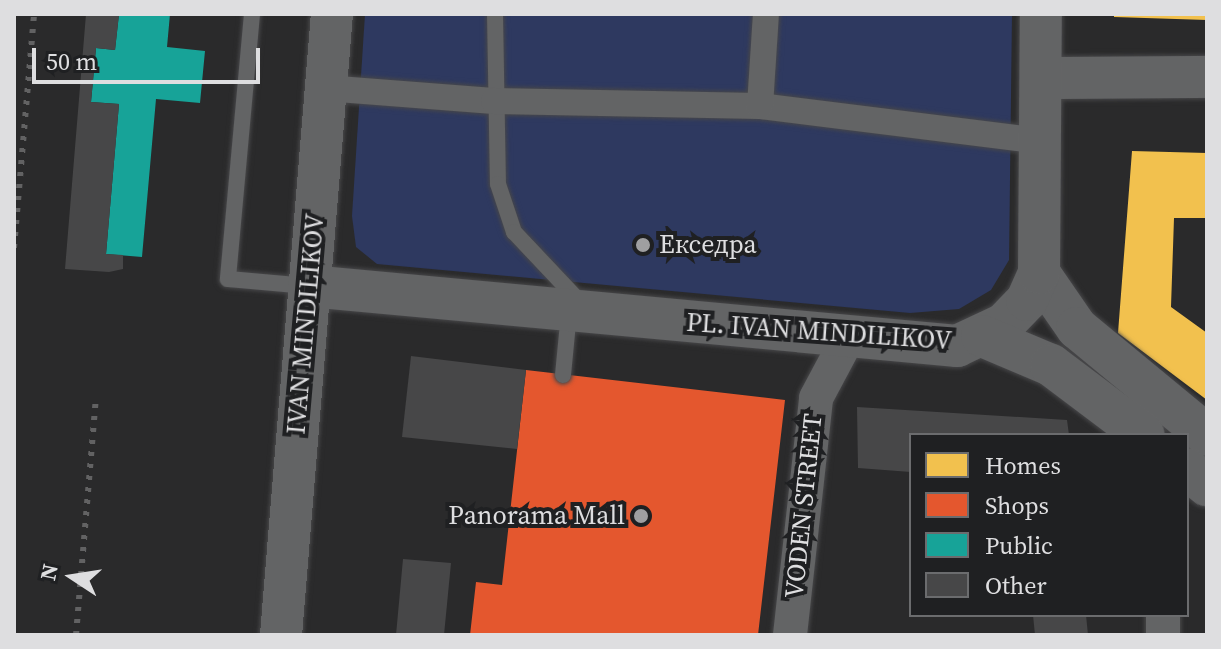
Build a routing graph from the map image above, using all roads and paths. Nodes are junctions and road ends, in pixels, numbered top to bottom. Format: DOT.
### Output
graph roads {
  1 [pos="252,14"];
  2 [pos="332,14"];
  3 [pos="495,14"];
  4 [pos="766,14"];
  5 [pos="1041,14"];
  6 [pos="1207,77"];
  7 [pos="1044,78"];
  8 [pos="325,88"];
  9 [pos="494,101"];
  10 [pos="760,106"];
  11 [pos="1043,141"];
  12 [pos="1039,273"];
  13 [pos="309,286"];
  14 [pos="581,312"];
  15 [pos="982,336"];
  16 [pos="848,338"];
  17 [pos="563,375"];
  18 [pos="1196,431"];
  19 [pos="1141,433"];
  20 [pos="1189,471"];
  21 [pos="1207,485"];
  22 [pos="281,635"];
  23 [pos="790,635"];
  1 -- 13 [label="lane"];
  2 -- 8 [label="street, IVAN MINDILIKOV"];
  3 -- 9 [label="lane"];
  4 -- 10 [label="street"];
  5 -- 7 [label="street, PL. IVAN MINDILIKOV"];
  6 -- 7 [label="street"];
  7 -- 11 [label="street, PL. IVAN MINDILIKOV"];
  8 -- 9 [label="street"];
  8 -- 13 [label="street, IVAN MINDILIKOV"];
  9 -- 10 [label="street"];
  9 -- 14 [label="lane"];
  10 -- 11 [label="street"];
  11 -- 12 [label="street, PL. IVAN MINDILIKOV"];
  12 -- 15 [label="street, PL. IVAN MINDILIKOV"];
  12 -- 18 [label="street"];
  13 -- 14 [label="street, PL. IVAN MINDILIKOV"];
  13 -- 22 [label="street, IVAN MINDILIKOV"];
  14 -- 16 [label="street, PL. IVAN MINDILIKOV"];
  14 -- 17 [label="lane"];
  15 -- 16 [label="street, PL. IVAN MINDILIKOV"];
  15 -- 19 [label="street"];
  16 -- 23 [label="street, VODEN STREET"];
  20 -- 21 [label="street"];
}
